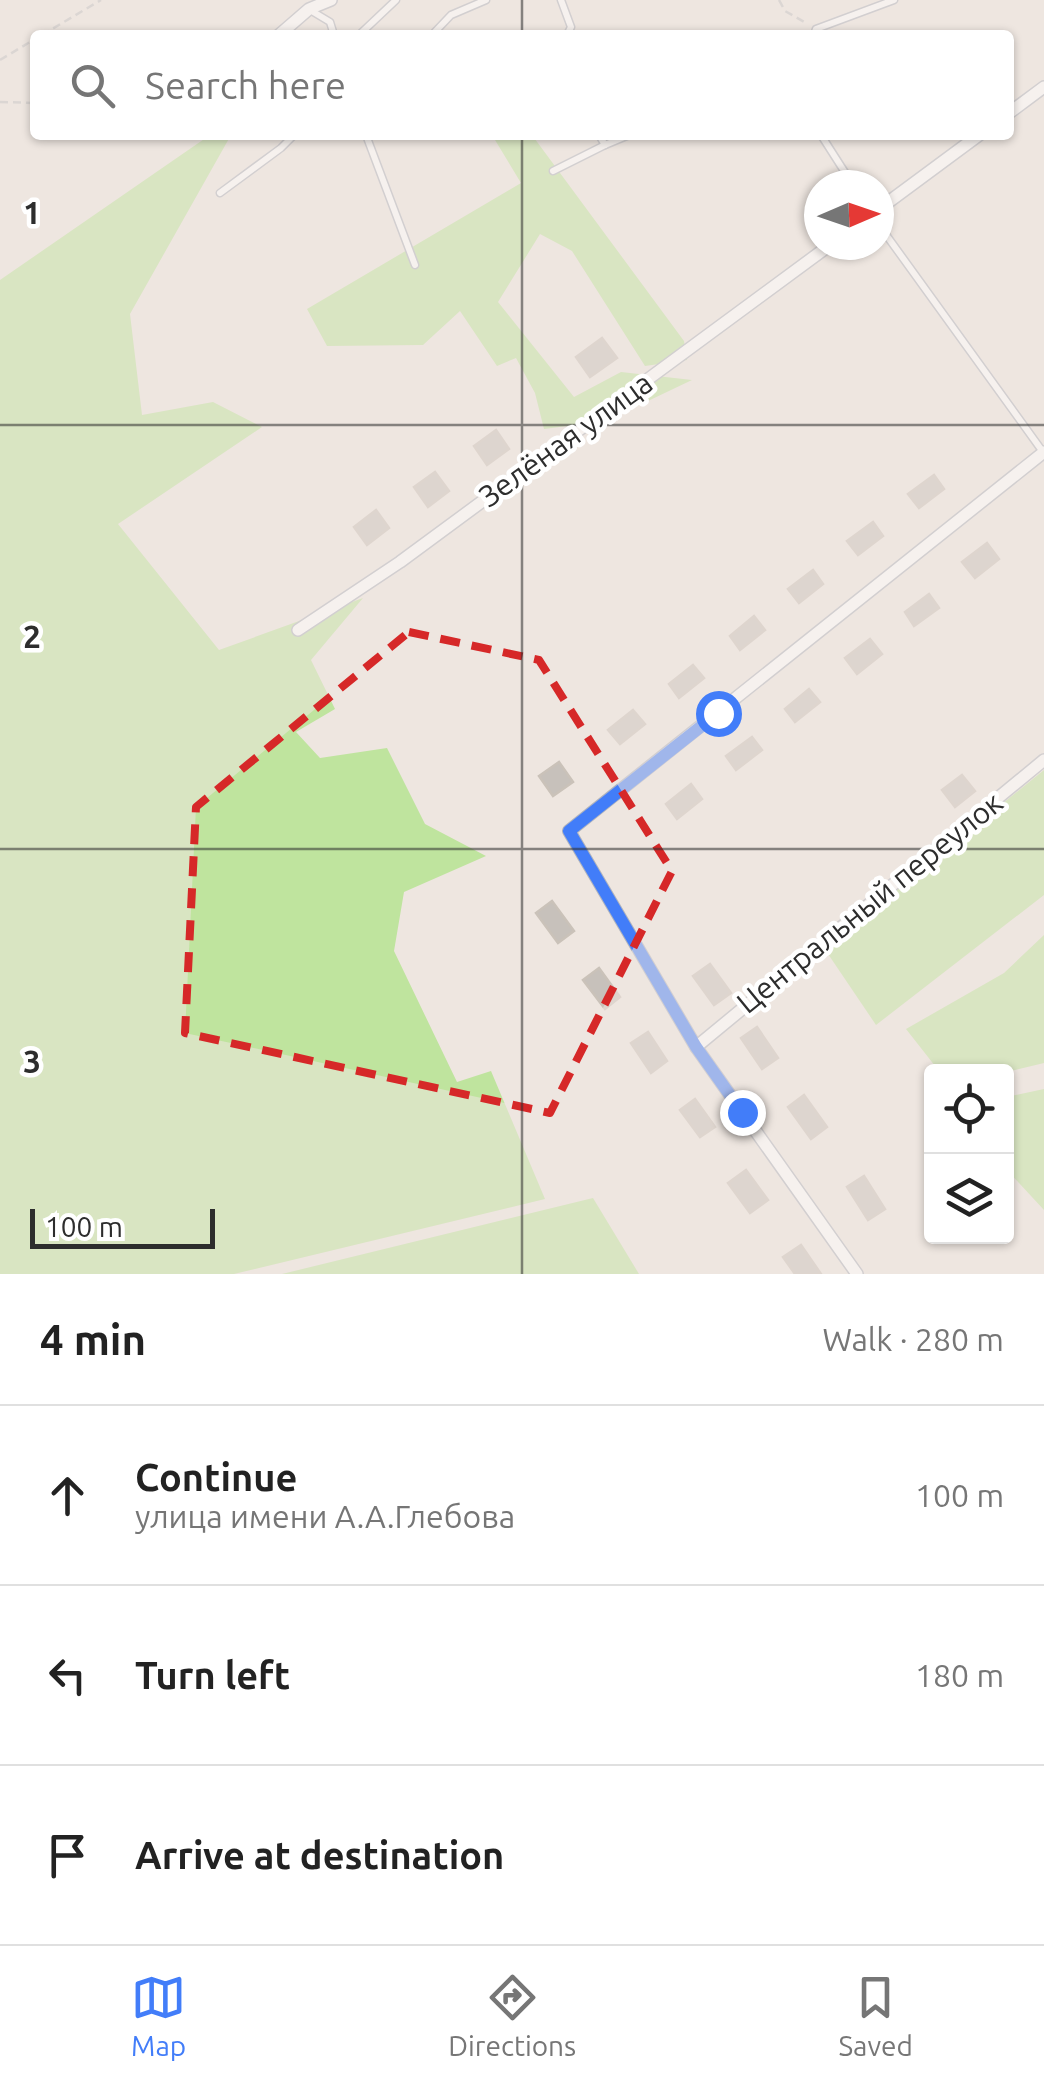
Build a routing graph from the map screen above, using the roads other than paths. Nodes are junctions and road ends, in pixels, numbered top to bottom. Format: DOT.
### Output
graph roads {
  1 [pos="331,0"];
  2 [pos="396,0"];
  3 [pos="486,0"];
  4 [pos="562,0"];
  5 [pos="894,0"];
  6 [pos="310,9"];
  7 [pos="285,30"];
  8 [pos="332,30"];
  9 [pos="364,30"];
  10 [pos="437,30"];
  11 [pos="570,30"];
  12 [pos="820,30"];
  13 [pos="1044,87"];
  14 [pos="1014,109"];
  15 [pos="289,140"];
  16 [pos="368,140"];
  17 [pos="602,140"];
  18 [pos="616,140"];
  19 [pos="825,140"];
  20 [pos="972,140"];
  21 [pos="604,145"];
  22 [pos="844,170"];
  23 [pos="553,171"];
  24 [pos="220,193"];
  25 [pos="894,198"];
  26 [pos="894,247"];
  27 [pos="810,260"];
  28 [pos="415,265"];
  29 [pos="1044,452"];
  30 [pos="298,630"];
  31 [pos="1044,760"];
  32 [pos="696,1047"];
  33 [pos="857,1274"];
  1 -- 6 [label="street"];
  2 -- 9 [label="lane"];
  3 -- 10 [label="lane"];
  4 -- 11 [label="lane"];
  5 -- 12 [label="lane"];
  6 -- 7 [label="street"];
  6 -- 8 [label="lane"];
  13 -- 14 [label="street"];
  15 -- 24 [label="lane"];
  16 -- 28 [label="lane"];
  17 -- 21 [label="lane"];
  18 -- 21 [label="lane"];
  19 -- 22 [label="lane"];
  20 -- 25 [label="street"];
  21 -- 23 [label="lane"];
  26 -- 29 [label="lane"];
  27 -- 30 [label="street, Зелёная улица"];
  29 -- 32 [label="street"];
  31 -- 32 [label="street, Центральный переулок"];
  32 -- 33 [label="street"];
}
